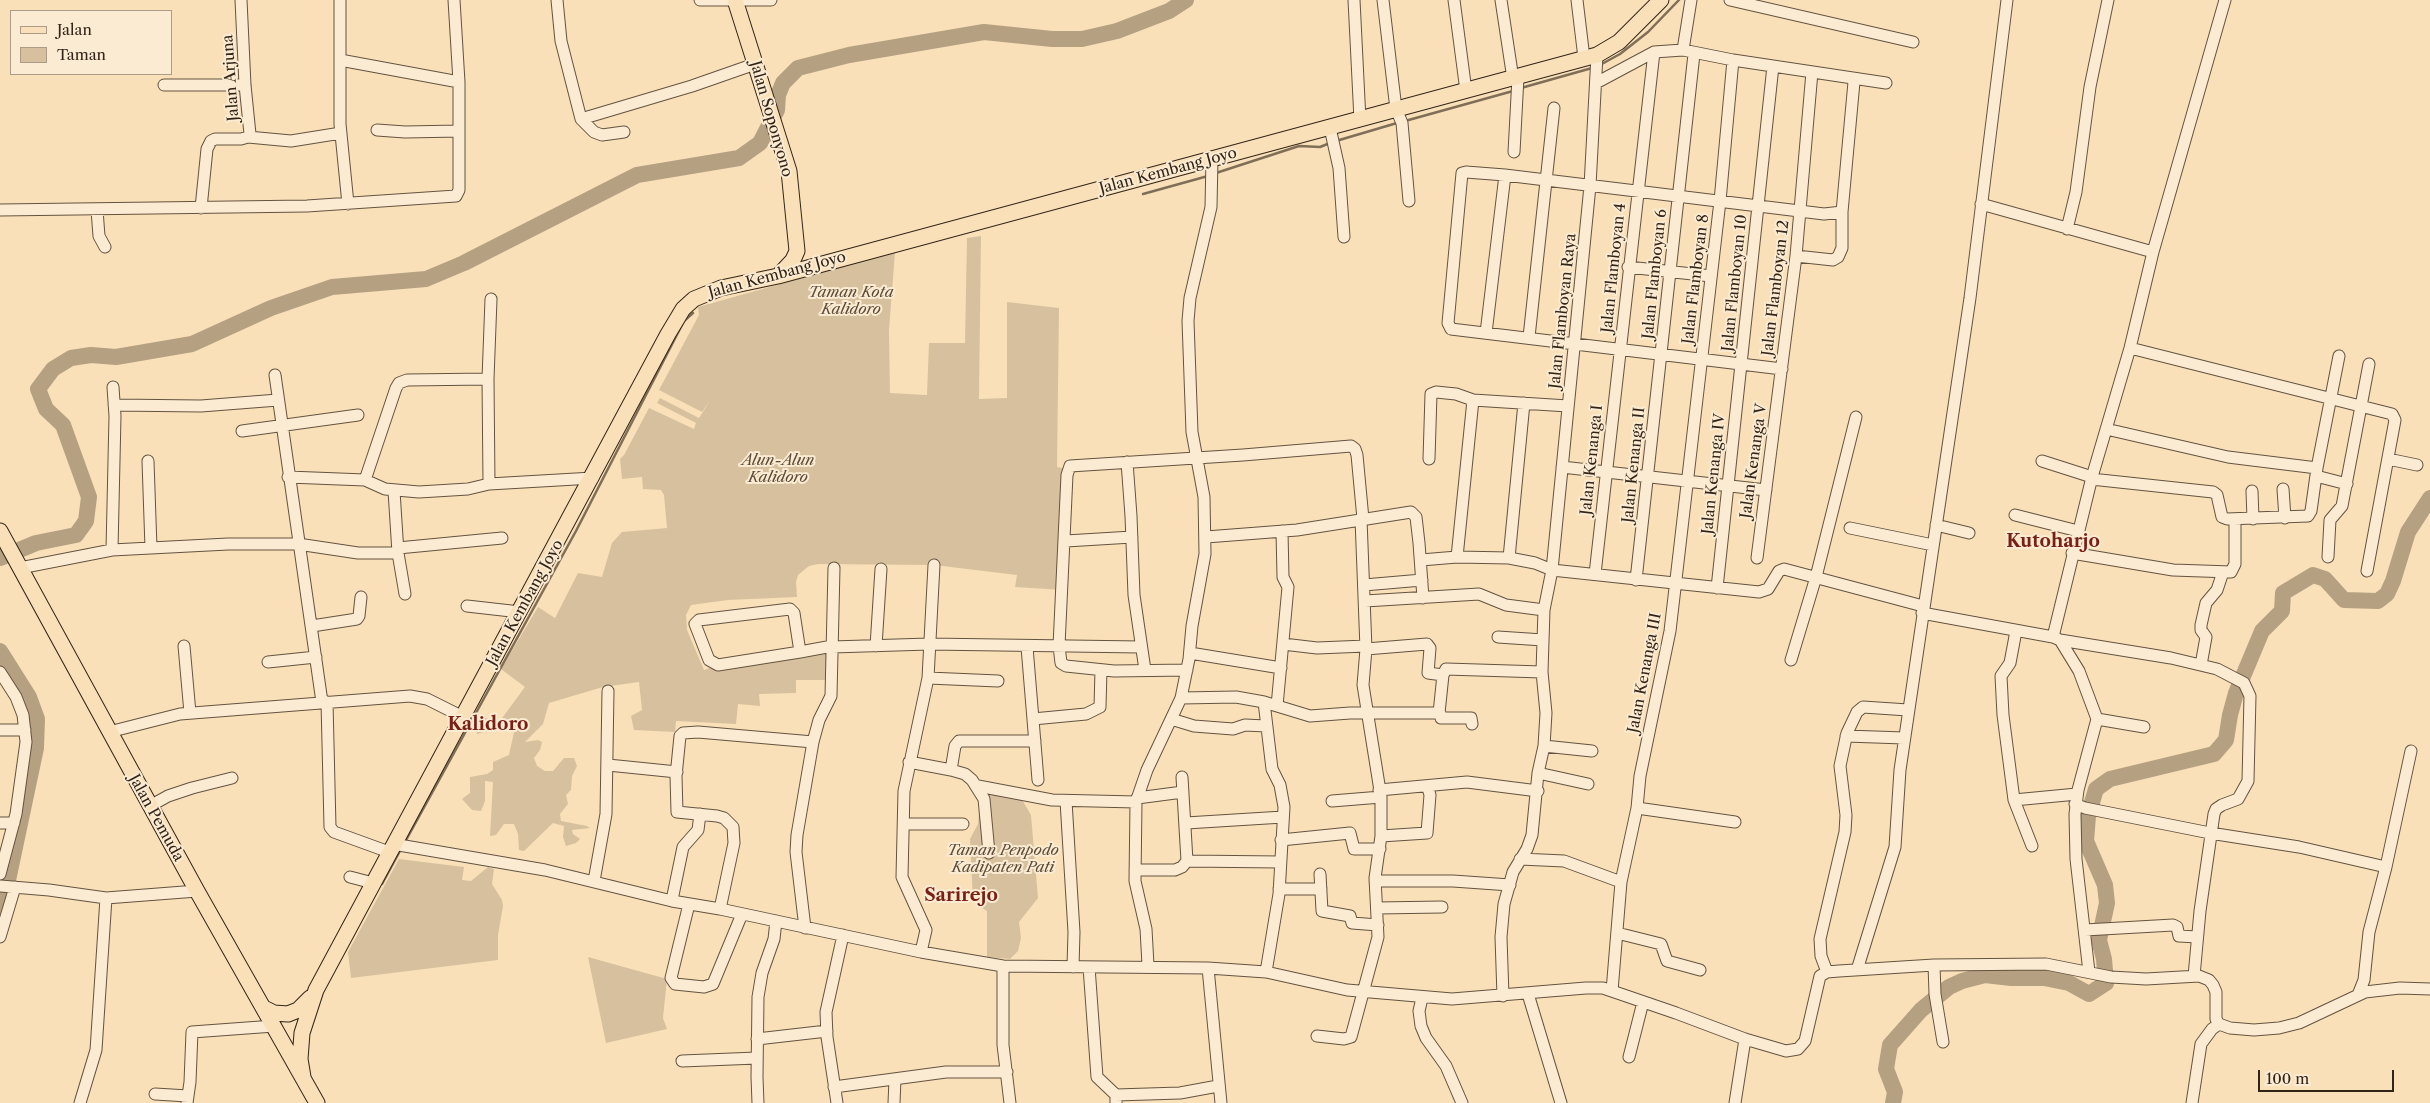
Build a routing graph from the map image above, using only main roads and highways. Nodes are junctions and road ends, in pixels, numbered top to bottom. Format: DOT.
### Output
graph roads {
  1 [pos="735,0"];
  2 [pos="1661,0"];
  3 [pos="797,240"];
  4 [pos="832,261"];
  5 [pos="778,276"];
  6 [pos="2,535"];
  7 [pos="316,990"];
  8 [pos="264,1008"];
  9 [pos="303,1077"];
  10 [pos="317,1103"];
  1 -- 3 [label="main road, Jalan Soponyono"];
  2 -- 4 [label="main road, Jalan Kembang Joyo"];
  3 -- 4 [label="main road"];
  3 -- 5 [label="main road"];
  4 -- 5 [label="main road, Jalan Kembang Joyo"];
  5 -- 7 [label="main road, Jalan Kembang Joyo"];
  6 -- 8 [label="main road, Jalan Pemuda"];
  7 -- 8 [label="main road"];
  7 -- 9 [label="main road, Jalan Kembang Joyo"];
  8 -- 9 [label="main road, Jalan Pemuda"];
  9 -- 10 [label="main road, Jalan Pemuda"];
}
